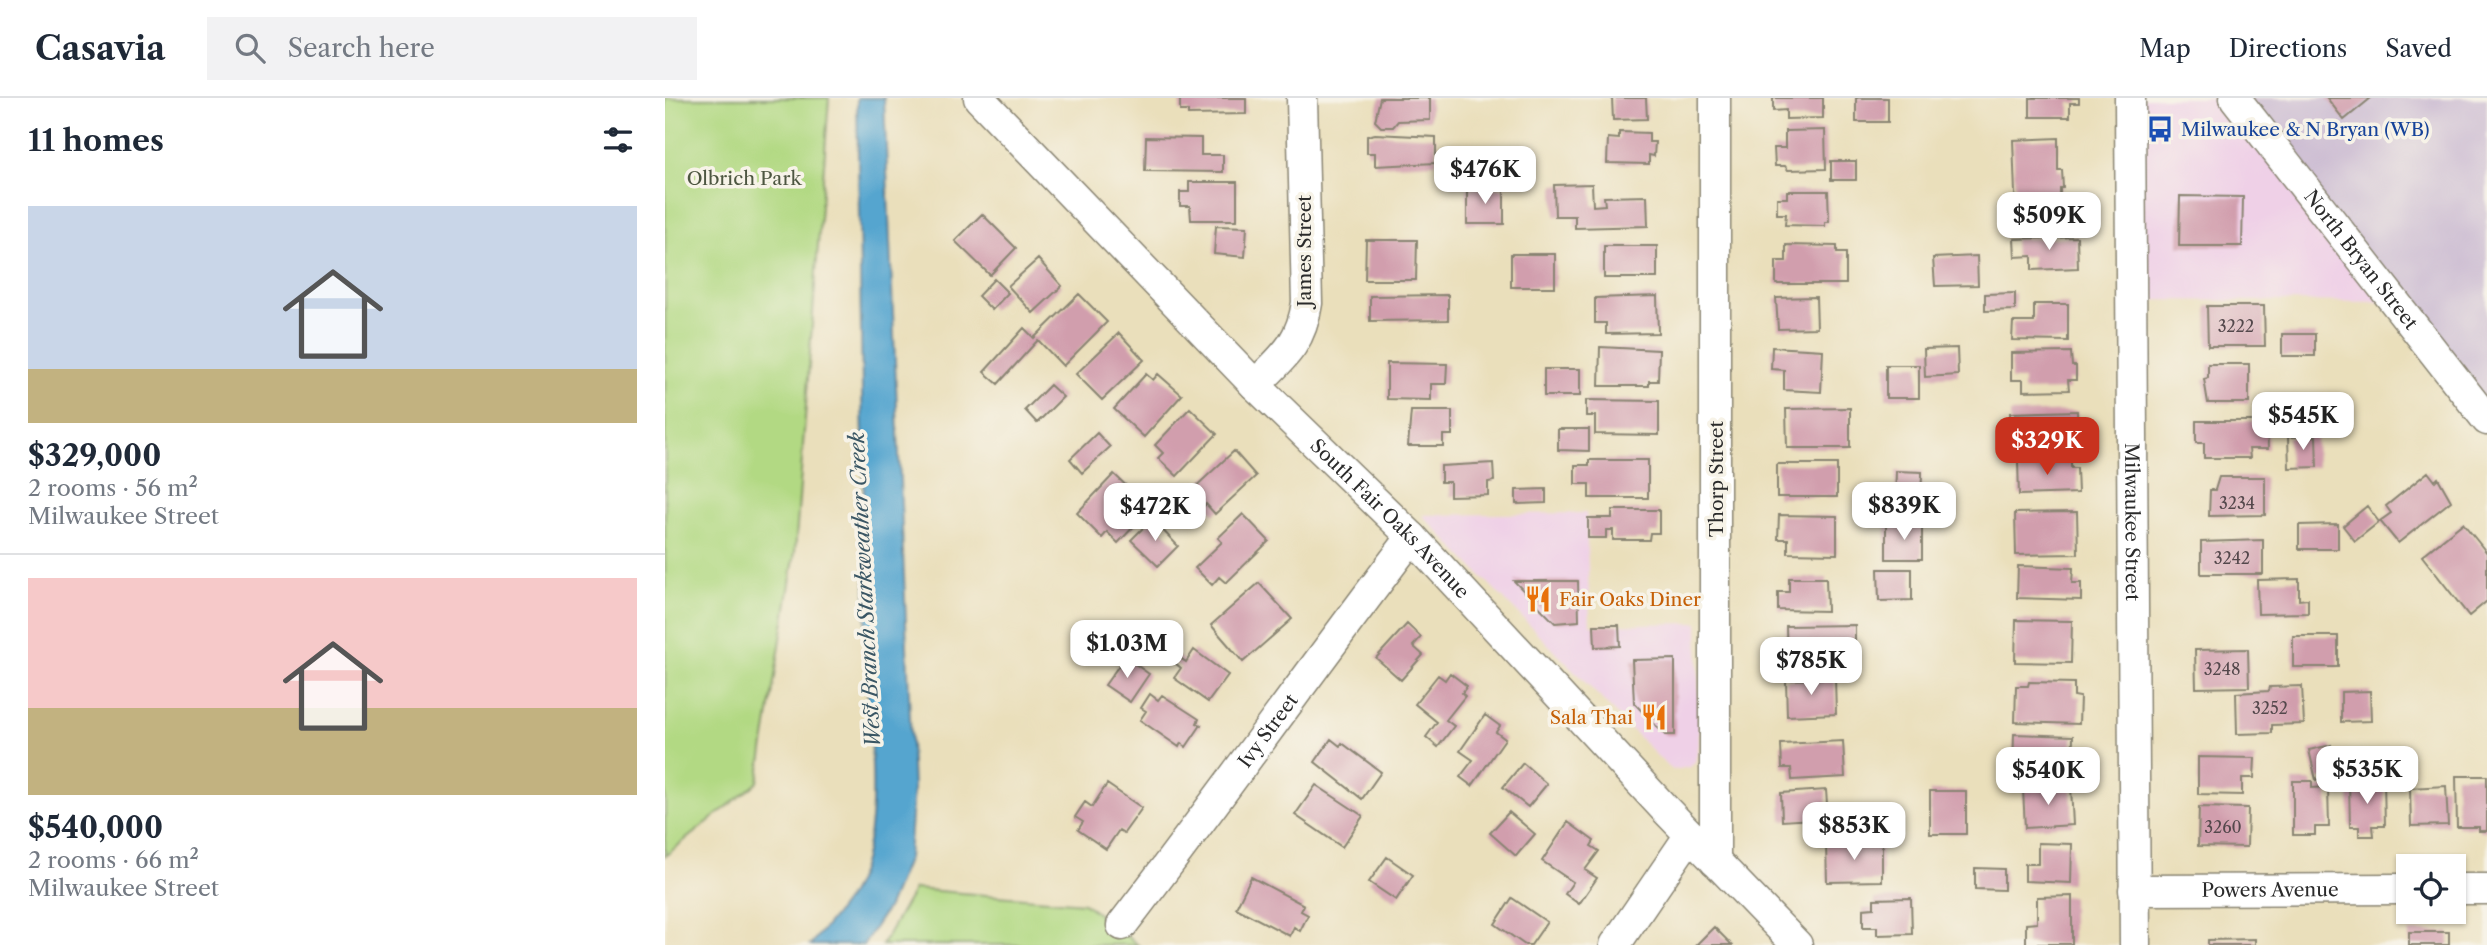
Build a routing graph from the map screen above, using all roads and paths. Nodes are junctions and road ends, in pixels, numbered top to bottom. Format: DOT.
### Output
graph roads {
  1 [pos="979,98"];
  2 [pos="1302,98"];
  3 [pos="1715,98"];
  4 [pos="2130,98"];
  5 [pos="2235,98"];
  6 [pos="1255,385"];
  7 [pos="2487,420"];
  8 [pos="1412,537"];
  9 [pos="1690,835"];
  10 [pos="1715,861"];
  11 [pos="2396,889"];
  12 [pos="2466,889"];
  13 [pos="2487,889"];
  14 [pos="2134,890"];
  15 [pos="1122,925"];
  16 [pos="1615,945"];
  17 [pos="1797,945"];
  18 [pos="2134,945"];
  1 -- 6 [label="street, South Fair Oaks Avenue"];
  2 -- 6 [label="street, James Street"];
  3 -- 10 [label="street, Thorp Street"];
  4 -- 14 [label="street, Milwaukee Street"];
  5 -- 7 [label="street, North Bryan Street"];
  6 -- 8 [label="street, South Fair Oaks Avenue"];
  8 -- 9 [label="street, South Fair Oaks Avenue"];
  8 -- 15 [label="street, Ivy Street"];
  9 -- 10 [label="street, South Fair Oaks Avenue"];
  9 -- 16 [label="street"];
  10 -- 17 [label="street, South Fair Oaks Avenue"];
  11 -- 14 [label="street, Powers Avenue"];
  12 -- 13 [label="street"];
  14 -- 18 [label="street, Milwaukee Street"];
}
